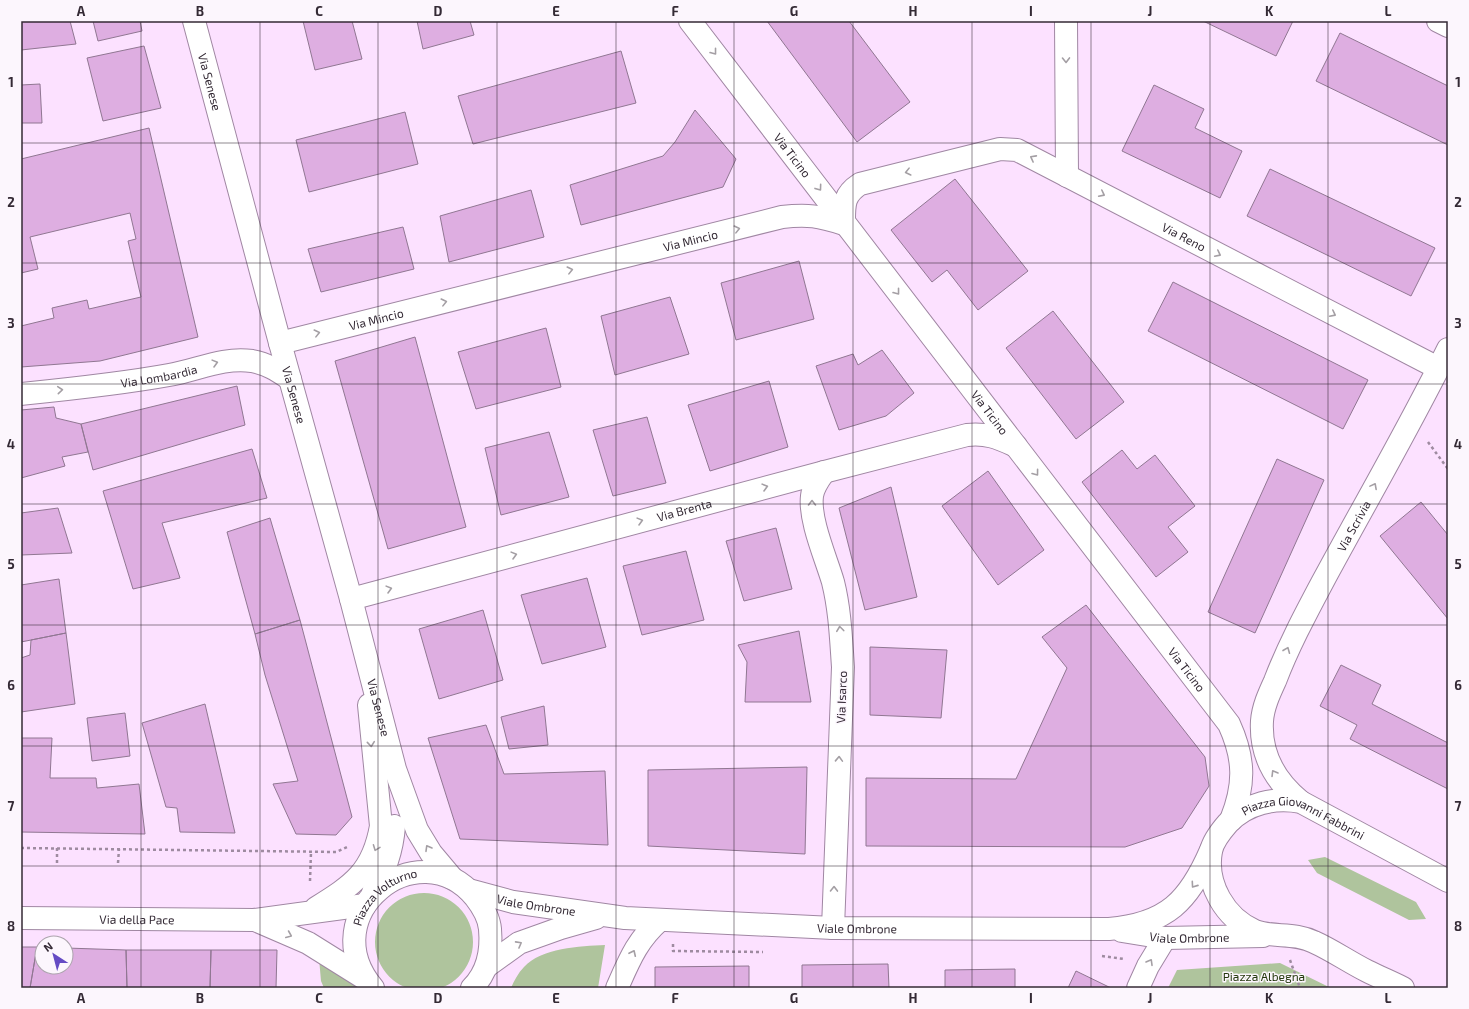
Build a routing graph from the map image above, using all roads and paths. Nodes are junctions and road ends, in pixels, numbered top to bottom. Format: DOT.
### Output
graph roads {
  1 [pos="194,21"];
  2 [pos="690,21"];
  3 [pos="1066,21"];
  4 [pos="1438,21"];
  5 [pos="1448,26"];
  6 [pos="1068,176"];
  7 [pos="844,224"];
  8 [pos="280,343"];
  9 [pos="1448,349"];
  10 [pos="1438,368"];
  11 [pos="290,379"];
  12 [pos="21,394"];
  13 [pos="1411,419"];
  14 [pos="1016,446"];
  15 [pos="1448,469"];
  16 [pos="824,472"];
  17 [pos="351,599"];
  18 [pos="368,663"];
  19 [pos="1265,705"];
  20 [pos="1218,710"];
  21 [pos="395,769"];
  22 [pos="1301,802"];
  23 [pos="1231,820"];
  24 [pos="351,846"];
  25 [pos="21,848"];
  26 [pos="57,848"];
  27 [pos="119,849"];
  28 [pos="1211,850"];
  29 [pos="311,852"];
  30 [pos="57,863"];
  31 [pos="118,863"];
  32 [pos="1448,881"];
  33 [pos="460,884"];
  34 [pos="310,888"];
  35 [pos="368,899"];
  36 [pos="310,912"];
  37 [pos="605,916"];
  38 [pos="21,918"];
  39 [pos="254,920"];
  40 [pos="660,920"];
  41 [pos="833,928"];
  42 [pos="1109,929"];
  43 [pos="1270,936"];
  44 [pos="1165,938"];
  45 [pos="673,951"];
  46 [pos="767,952"];
  47 [pos="1098,955"];
  48 [pos="1286,957"];
  49 [pos="1289,959"];
  50 [pos="1151,961"];
  51 [pos="1296,963"];
  52 [pos="487,966"];
  53 [pos="368,983"];
  54 [pos="472,988"];
  55 [pos="617,988"];
  56 [pos="1138,988"];
  57 [pos="1300,988"];
  58 [pos="1403,988"];
  1 -- 8 [label="street, Via Senese"];
  2 -- 7 [label="street, Via Ticino, one-way"];
  3 -- 6 [label="street, one-way"];
  4 -- 5 [label="street"];
  6 -- 7 [label="street, one-way"];
  6 -- 10 [label="street, Via Reno, one-way"];
  8 -- 7 [label="street, Via Mincio, one-way"];
  7 -- 14 [label="street, Via Ticino, one-way"];
  8 -- 11 [label="street, Via Senese"];
  9 -- 10 [label="street, Via Scrivia"];
  10 -- 13 [label="street, Via Scrivia"];
  12 -- 11 [label="street, Via Lombardia, one-way"];
  11 -- 17 [label="street, Via Senese"];
  13 -- 15 [label="path"];
  19 -- 13 [label="street, Via Scrivia, one-way"];
  14 -- 16 [label="street, Via Brenta"];
  14 -- 20 [label="street, Via Ticino, one-way"];
  17 -- 16 [label="street, Via Brenta, one-way"];
  41 -- 16 [label="street, Via Isarco, one-way"];
  17 -- 18 [label="street, Via Senese"];
  18 -- 21 [label="street, Via Senese"];
  18 -- 36 [label="street, one-way"];
  19 -- 20 [label="street"];
  22 -- 19 [label="street, Via Scrivia, one-way"];
  20 -- 23 [label="street, Via Ticino"];
  33 -- 21 [label="street, Via Senese, one-way"];
  21 -- 35 [label="street, Via Senese"];
  22 -- 23 [label="street, Piazza Giovanni Fabbrini"];
  22 -- 32 [label="street, Piazza Giovanni Fabbrini"];
  23 -- 28 [label="street, Piazza Giovanni Fabbrini"];
  24 -- 29 [label="path"];
  25 -- 26 [label="path"];
  26 -- 27 [label="path"];
  26 -- 30 [label="path"];
  27 -- 29 [label="path"];
  27 -- 31 [label="path"];
  28 -- 42 [label="street, Viale Ombrone, one-way"];
  28 -- 43 [label="street, Piazza Giovanni Fabbrini"];
  29 -- 34 [label="path"];
  33 -- 35 [label="street, Piazza Volturno"];
  33 -- 37 [label="street, Viale Ombrone"];
  33 -- 52 [label="street"];
  35 -- 36 [label="street, Via della Pace"];
  35 -- 53 [label="street, Piazza Volturno"];
  36 -- 39 [label="street, Via della Pace"];
  37 -- 40 [label="street, Viale Ombrone"];
  52 -- 37 [label="street, Viale Ombrone, one-way"];
  38 -- 39 [label="street, Via della Pace"];
  39 -- 53 [label="street, Via della Pace, one-way"];
  40 -- 41 [label="street, Viale Ombrone"];
  55 -- 40 [label="street, one-way"];
  41 -- 42 [label="street, Viale Ombrone"];
  42 -- 44 [label="street, Viale Ombrone"];
  43 -- 44 [label="street, Viale Ombrone"];
  43 -- 58 [label="street, Piazza Giovanni Fabbrini"];
  44 -- 50 [label="street"];
  45 -- 46 [label="path"];
  47 -- 50 [label="path"];
  48 -- 49 [label="path"];
  49 -- 51 [label="path"];
  49 -- 57 [label="path"];
  56 -- 50 [label="street, one-way"];
  52 -- 54 [label="street"];
}
